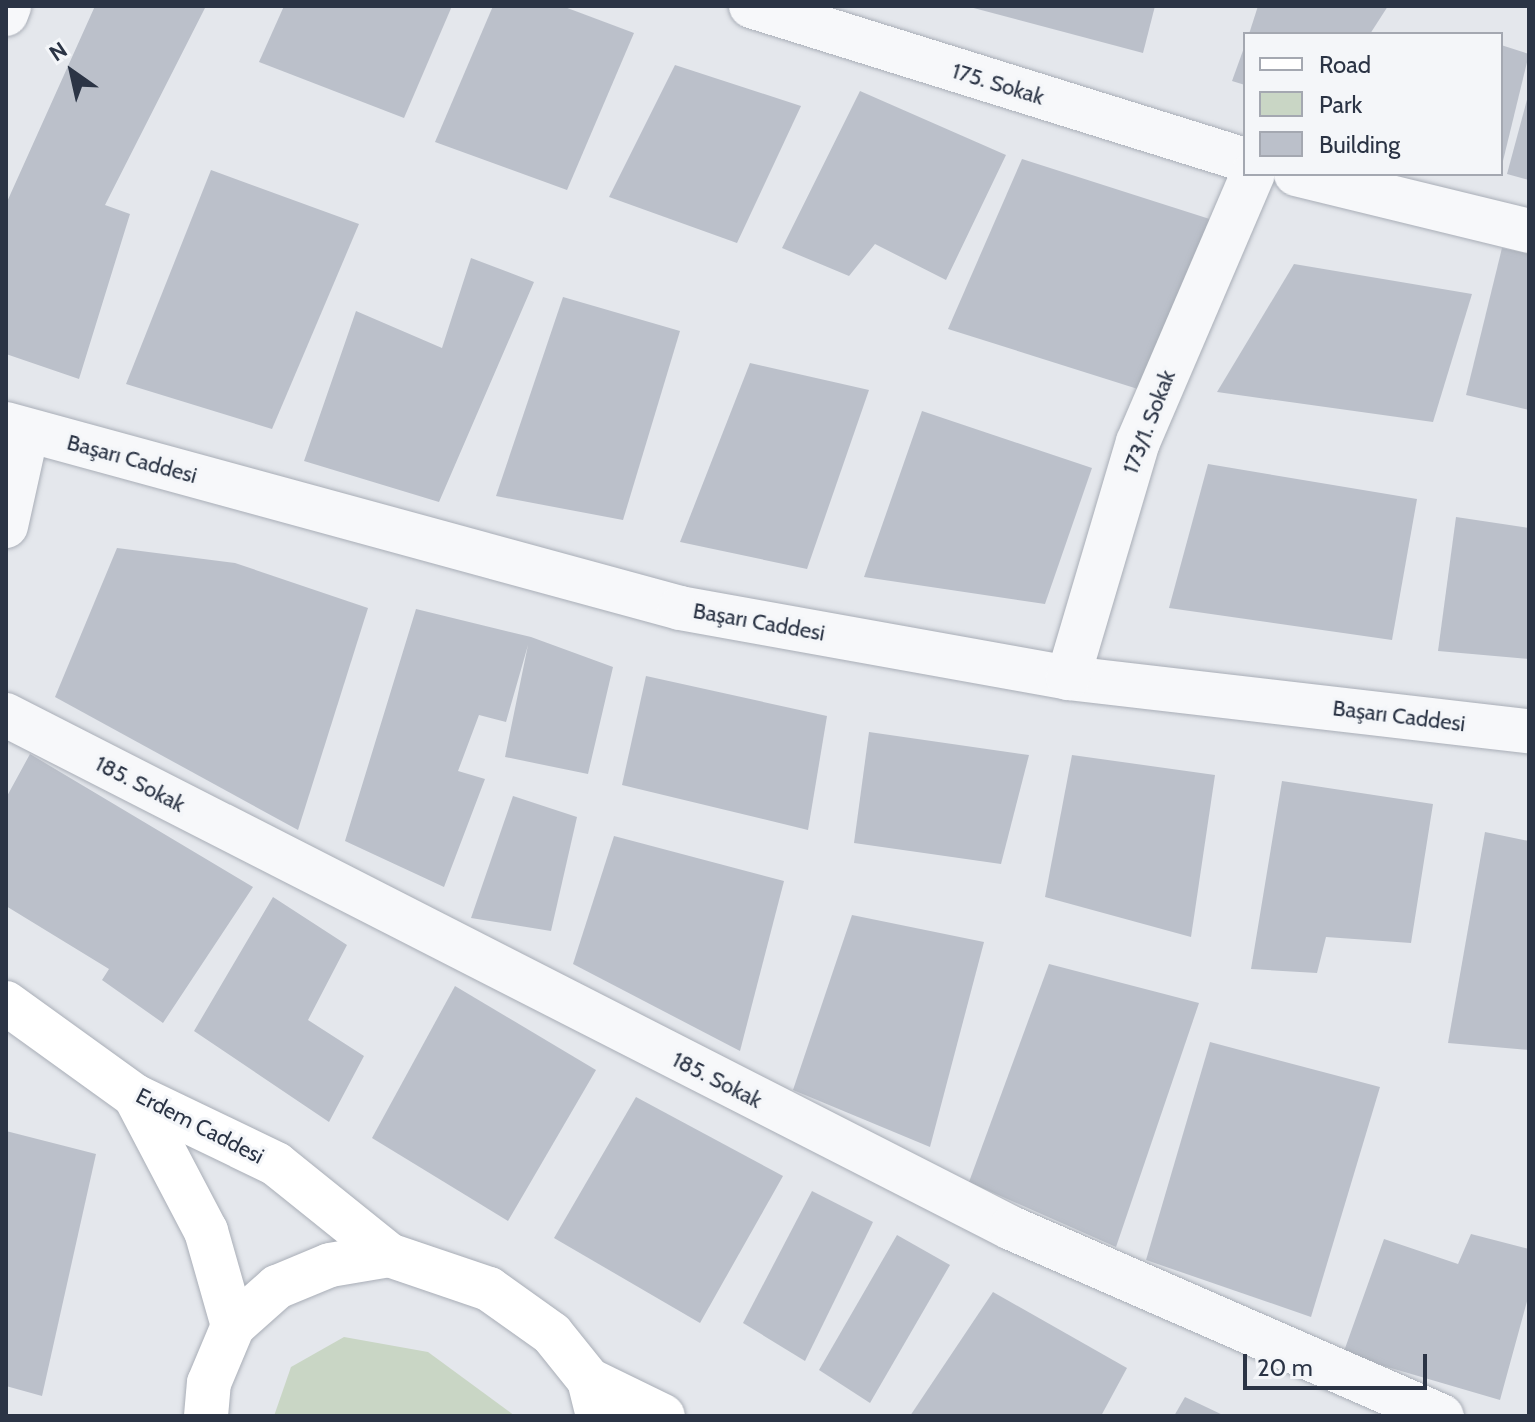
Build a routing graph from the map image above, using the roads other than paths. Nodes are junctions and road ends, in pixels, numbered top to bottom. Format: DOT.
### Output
graph roads {
  1 [pos="9,6"];
  2 [pos="751,6"];
  3 [pos="6,14"];
  4 [pos="1243,159"];
  5 [pos="1252,176"];
  6 [pos="1304,176"];
  7 [pos="1529,231"];
  8 [pos="17,427"];
  9 [pos="6,526"];
  10 [pos="1068,678"];
  11 [pos="6,715"];
  12 [pos="1529,731"];
  13 [pos="6,1003"];
  14 [pos="135,1096"];
  15 [pos="389,1255"];
  16 [pos="233,1326"];
  17 [pos="594,1398"];
  18 [pos="207,1399"];
  19 [pos="181,1416"];
  20 [pos="663,1416"];
  21 [pos="1442,1416"];
  1 -- 3 [label="street"];
  2 -- 4 [label="street, 175. Sokak"];
  5 -- 10 [label="street, 173/1. Sokak"];
  6 -- 7 [label="street"];
  8 -- 9 [label="street"];
  8 -- 10 [label="street, Başarı Caddesi"];
  10 -- 12 [label="street, Başarı Caddesi"];
  11 -- 21 [label="street, 185. Sokak"];
  13 -- 14 [label="main road, Erdem Caddesi"];
  14 -- 15 [label="main road, Erdem Caddesi"];
  14 -- 16 [label="main road"];
  15 -- 16 [label="main road"];
  15 -- 17 [label="main road"];
  16 -- 18 [label="main road"];
  17 -- 20 [label="main road"];
  18 -- 19 [label="main road"];
}
